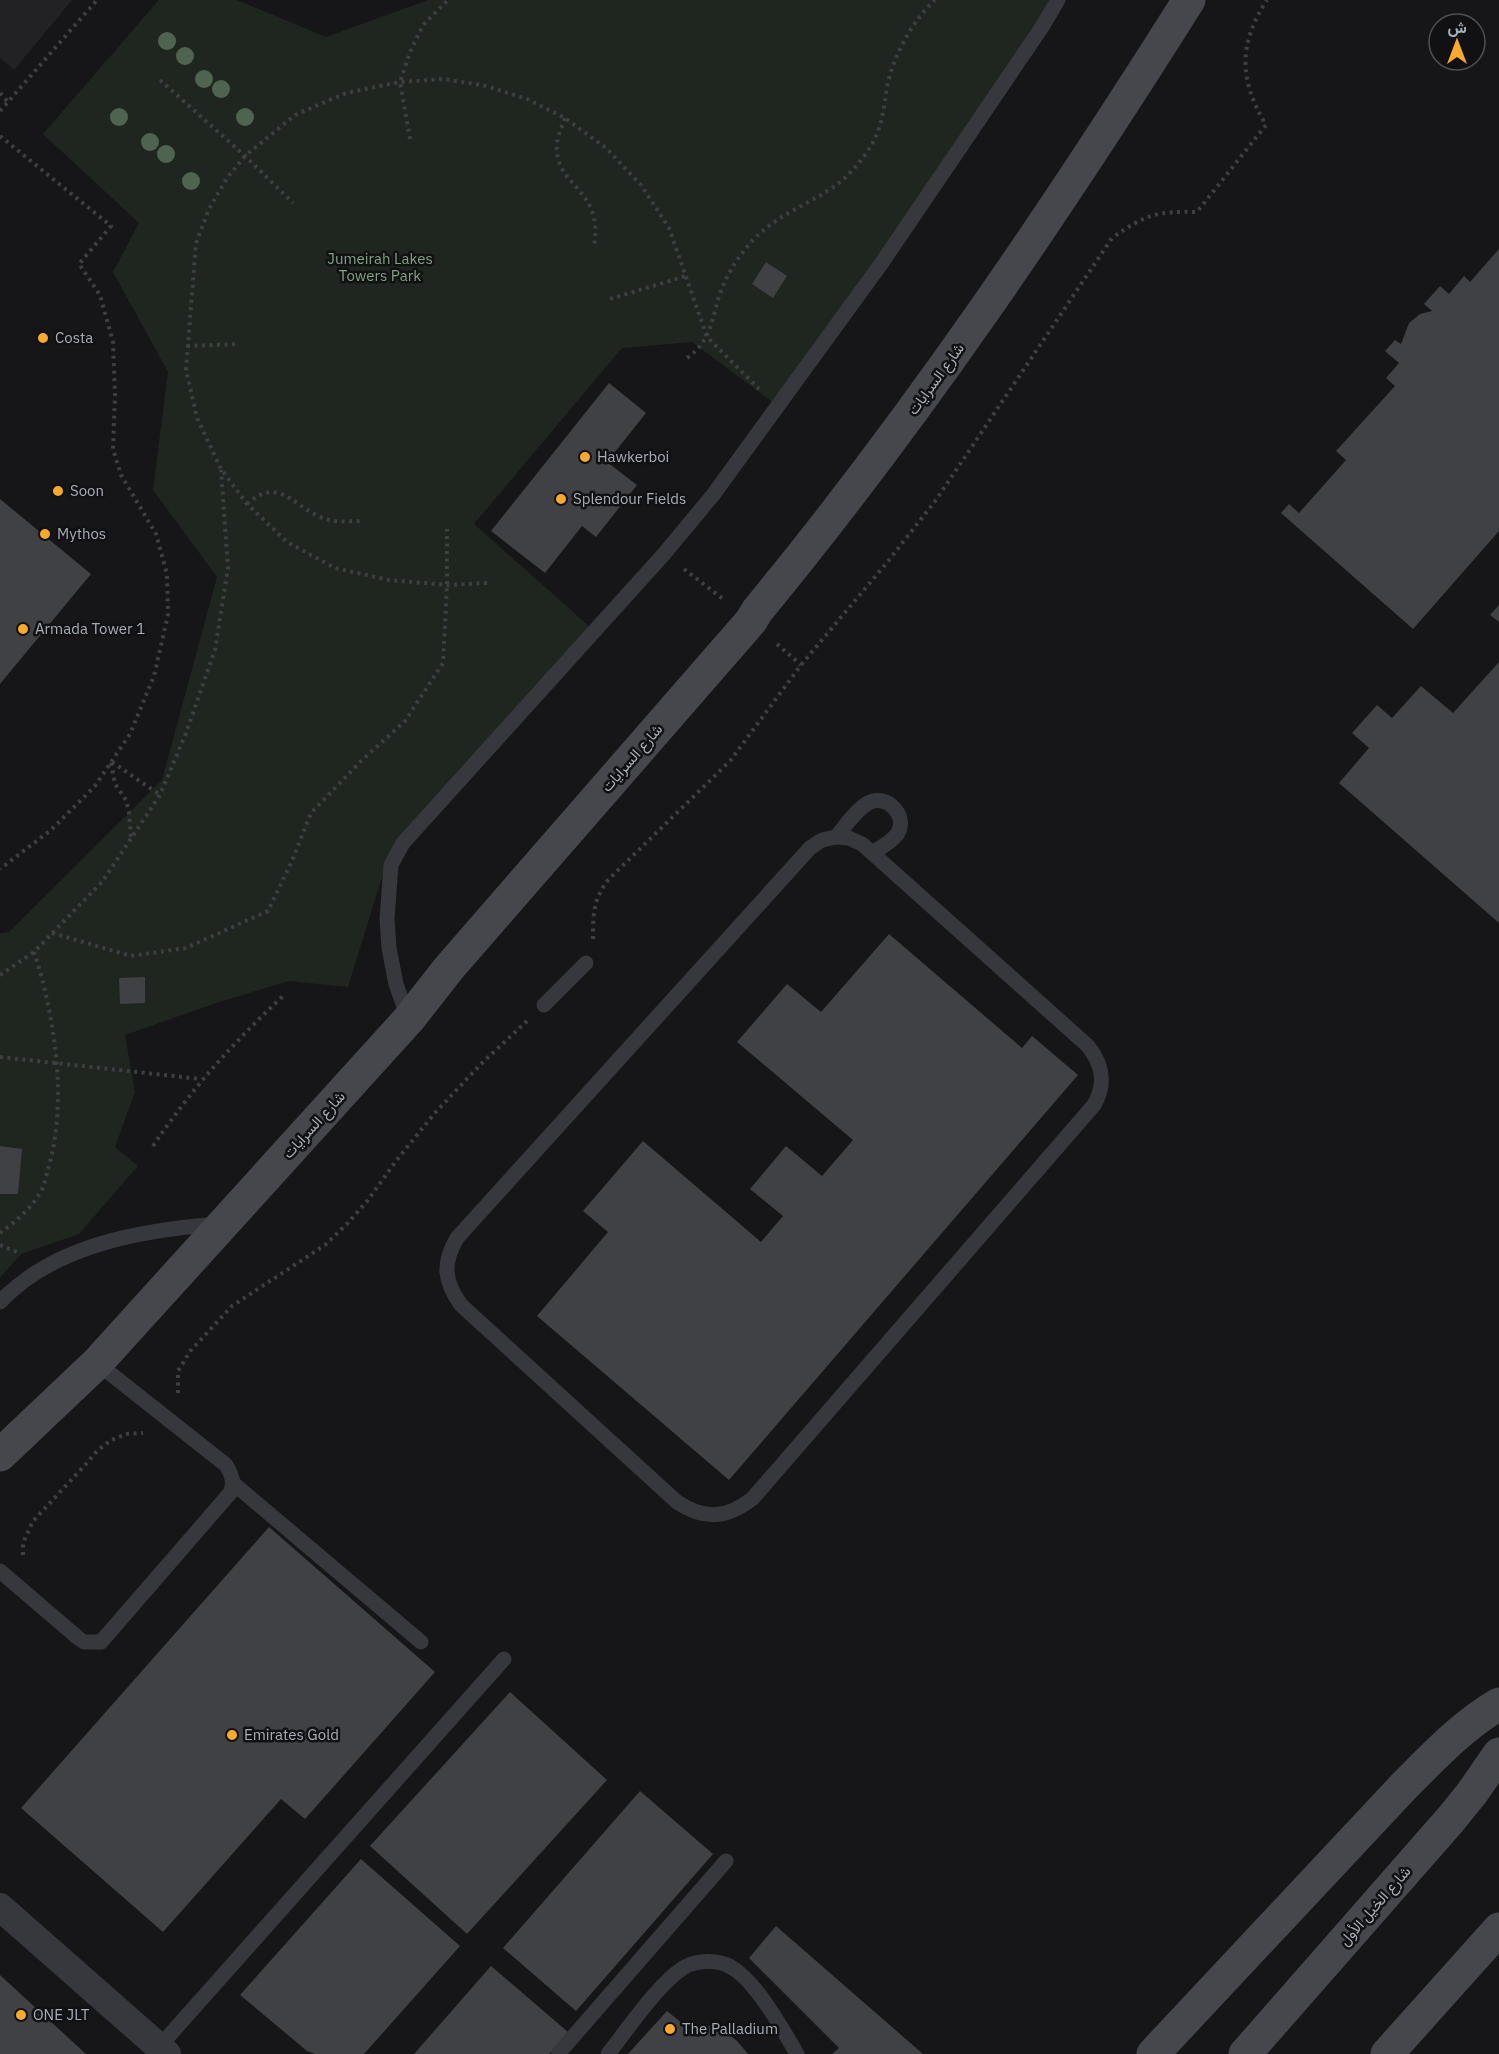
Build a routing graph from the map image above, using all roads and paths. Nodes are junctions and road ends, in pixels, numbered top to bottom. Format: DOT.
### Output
graph roads {
  1 [pos="97,0"];
  2 [pos="448,0"];
  3 [pos="935,0"];
  4 [pos="1058,0"];
  5 [pos="1189,0"];
  6 [pos="1267,0"];
  7 [pos="160,80"];
  8 [pos="400,82"];
  9 [pos="0,93"];
  10 [pos="8,102"];
  11 [pos="0,111"];
  12 [pos="565,118"];
  13 [pos="0,136"];
  14 [pos="410,140"];
  15 [pos="245,156"];
  16 [pos="294,203"];
  17 [pos="594,247"];
  18 [pos="686,276"];
  19 [pos="610,299"];
  20 [pos="707,337"];
  21 [pos="239,344"];
  22 [pos="187,346"];
  23 [pos="687,358"];
  24 [pos="766,396"];
  25 [pos="221,469"];
  26 [pos="247,504"];
  27 [pos="360,522"];
  28 [pos="447,529"];
  29 [pos="487,584"];
  30 [pos="447,585"];
  31 [pos="111,762"];
  32 [pos="160,795"];
  33 [pos="836,837"];
  34 [pos="130,838"];
  35 [pos="872,853"];
  36 [pos="0,869"];
  37 [pos="52,933"];
  38 [pos="34,952"];
  39 [pos="586,963"];
  40 [pos="0,975"];
  41 [pos="283,996"];
  42 [pos="544,1005"];
  43 [pos="409,1019"];
  44 [pos="0,1057"];
  45 [pos="56,1064"];
  46 [pos="201,1079"];
  47 [pos="153,1146"];
  48 [pos="225,1224"];
  49 [pos="0,1233"];
  50 [pos="0,1245"];
  51 [pos="21,1254"];
  52 [pos="0,1302"];
  53 [pos="97,1363"];
  54 [pos="162,1414"];
  55 [pos="0,1455"];
  56 [pos="233,1483"];
  57 [pos="4,1575"];
  58 [pos="421,1641"];
  59 [pos="504,1659"];
  60 [pos="1499,1704"];
  61 [pos="1499,1754"];
  62 [pos="726,1861"];
  63 [pos="0,1907"];
  64 [pos="1499,1929"];
  65 [pos="163,2051"];
  66 [pos="558,2054"];
  67 [pos="608,2054"];
  68 [pos="797,2054"];
  69 [pos="1154,2054"];
  70 [pos="1245,2054"];
  71 [pos="1387,2054"];
  1 -- 10 [label="path"];
  2 -- 8 [label="path"];
  3 -- 20 [label="path"];
  4 -- 43 [label="lane"];
  5 -- 43 [label="main road, شارع السرايات"];
  6 -- 39 [label="path"];
  7 -- 15 [label="path"];
  8 -- 12 [label="path"];
  8 -- 14 [label="path"];
  8 -- 15 [label="path"];
  9 -- 10 [label="path"];
  10 -- 11 [label="path"];
  12 -- 17 [label="path"];
  12 -- 18 [label="path"];
  13 -- 31 [label="path"];
  15 -- 16 [label="path"];
  15 -- 22 [label="path"];
  18 -- 19 [label="path"];
  18 -- 20 [label="path"];
  20 -- 23 [label="path"];
  20 -- 24 [label="path"];
  21 -- 22 [label="path"];
  22 -- 25 [label="path"];
  25 -- 26 [label="path"];
  25 -- 32 [label="path"];
  26 -- 27 [label="path"];
  26 -- 30 [label="path"];
  28 -- 30 [label="path"];
  29 -- 30 [label="path"];
  30 -- 37 [label="path"];
  31 -- 32 [label="path"];
  31 -- 34 [label="path"];
  31 -- 36 [label="path"];
  32 -- 34 [label="path"];
  33 -- 35 [label="lane"];
  33 -- 35 [label="lane"];
  33 -- 35 [label="lane"];
  34 -- 37 [label="path"];
  37 -- 38 [label="path"];
  38 -- 40 [label="path"];
  38 -- 45 [label="path"];
  39 -- 42 [label="lane"];
  41 -- 46 [label="path"];
  42 -- 54 [label="path"];
  43 -- 48 [label="main road, شارع السرايات"];
  44 -- 45 [label="path"];
  45 -- 46 [label="path"];
  45 -- 49 [label="path"];
  46 -- 47 [label="path"];
  48 -- 52 [label="lane"];
  48 -- 53 [label="main road, شارع السرايات"];
  50 -- 51 [label="path"];
  53 -- 54 [label="lane"];
  53 -- 55 [label="main road, شارع السرايات"];
  54 -- 56 [label="lane"];
  54 -- 57 [label="path"];
  56 -- 57 [label="lane"];
  56 -- 58 [label="lane"];
  59 -- 65 [label="lane"];
  60 -- 69 [label="main road"];
  61 -- 70 [label="main road, شارع الخيل الأول"];
  62 -- 66 [label="lane"];
  63 -- 65 [label="street"];
  64 -- 71 [label="main road"];
  67 -- 68 [label="lane"];
}
